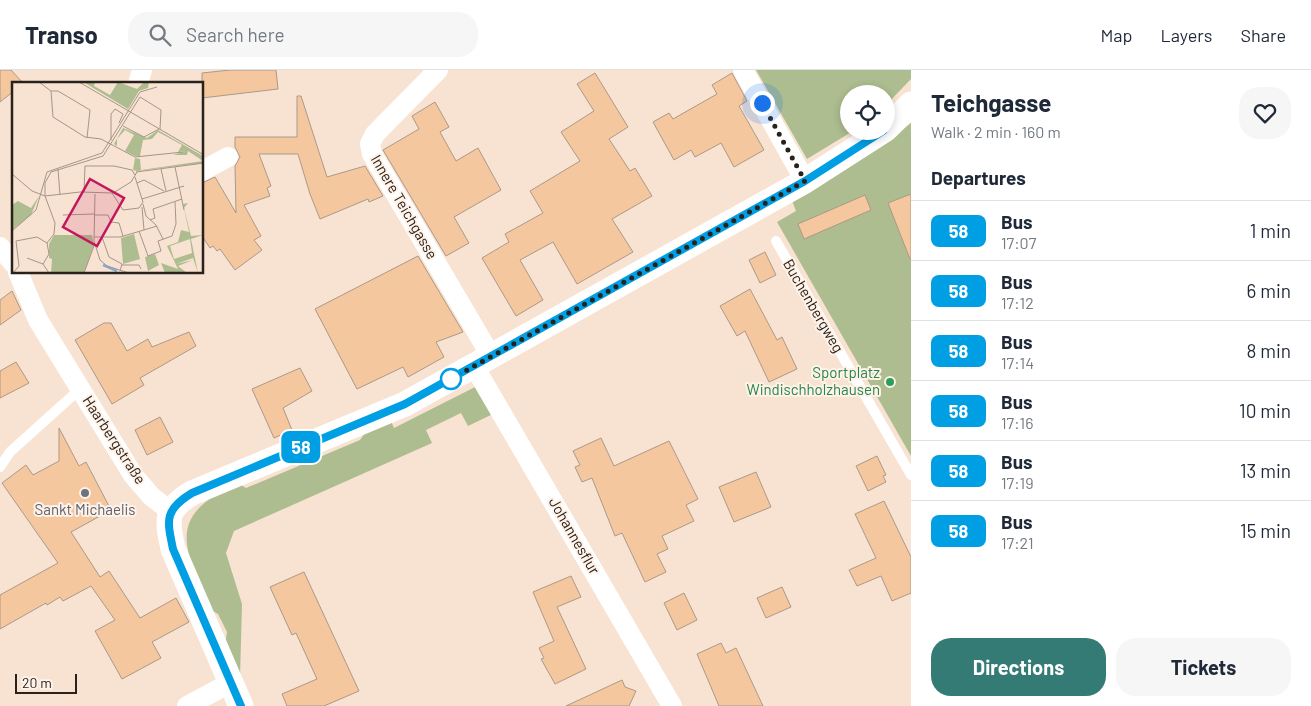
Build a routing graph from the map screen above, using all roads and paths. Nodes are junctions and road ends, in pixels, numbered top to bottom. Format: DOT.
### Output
graph roads {
  1 [pos="438,70"];
  2 [pos="743,70"];
  3 [pos="911,104"];
  4 [pos="895,120"];
  5 [pos="869,140"];
  6 [pos="228,157"];
  7 [pos="204,170"];
  8 [pos="805,181"];
  9 [pos="776,241"];
  10 [pos="0,247"];
  11 [pos="12,262"];
  12 [pos="19,274"];
  13 [pos="483,361"];
  14 [pos="80,389"];
  15 [pos="0,467"];
  16 [pos="911,475"];
  17 [pos="170,511"];
  18 [pos="230,683"];
  19 [pos="187,706"];
  20 [pos="241,706"];
  21 [pos="672,706"];
  1 -- 13 [label="street, Innere Teichgasse"];
  2 -- 8 [label="street"];
  3 -- 4 [label="street"];
  5 -- 8 [label="street"];
  6 -- 7 [label="street"];
  8 -- 13 [label="street"];
  9 -- 16 [label="lane, Buchenbergweg"];
  10 -- 11 [label="street"];
  12 -- 14 [label="street, Haarbergstraße"];
  13 -- 17 [label="street"];
  13 -- 21 [label="street, Johannesflur"];
  14 -- 15 [label="lane, Haarbergstraße"];
  14 -- 17 [label="street, Haarbergstraße"];
  17 -- 18 [label="street"];
  18 -- 19 [label="street"];
  18 -- 20 [label="street"];
}
